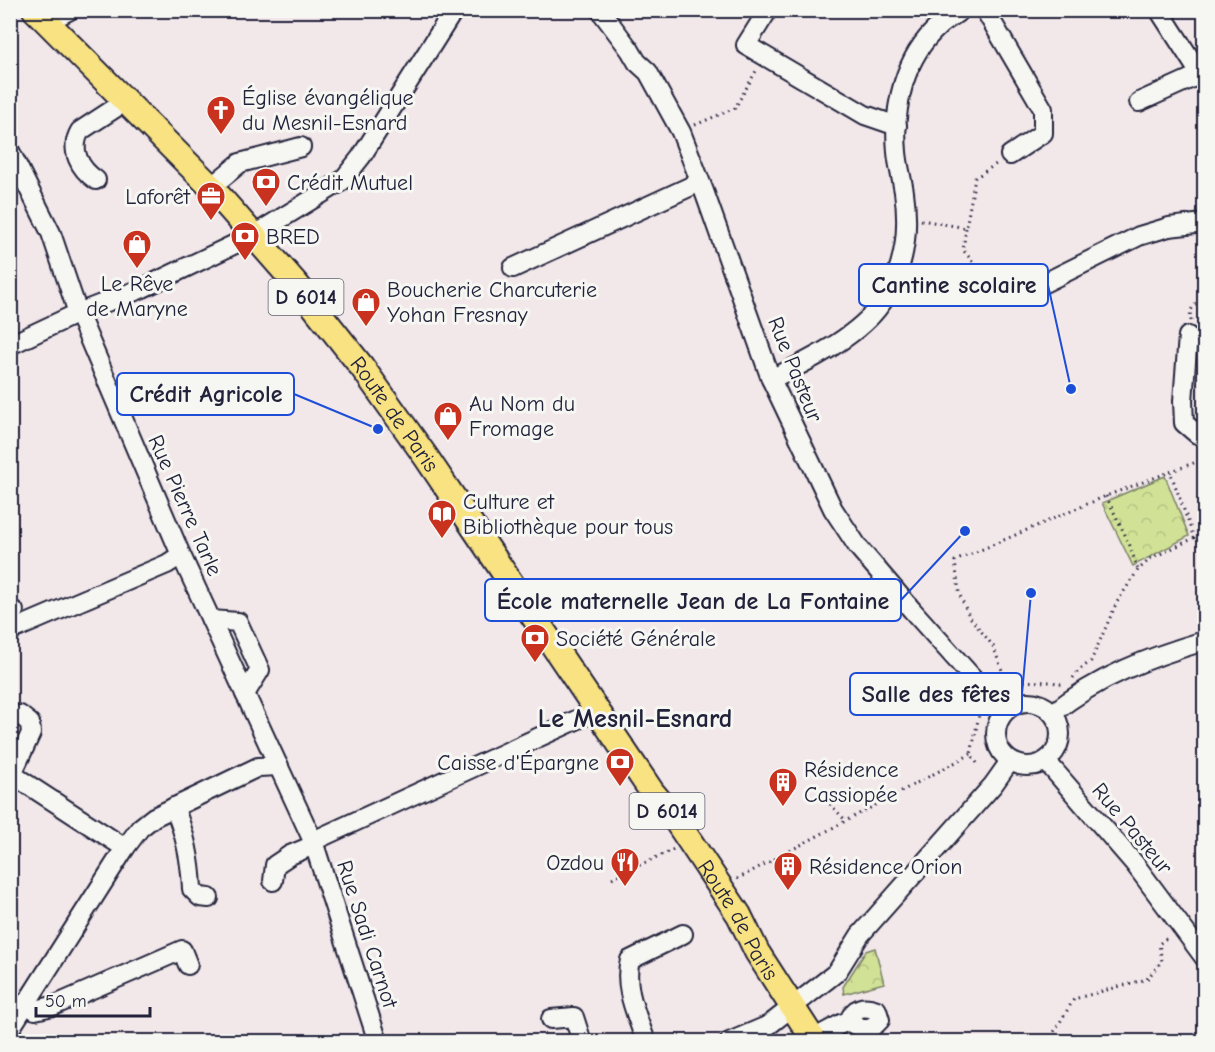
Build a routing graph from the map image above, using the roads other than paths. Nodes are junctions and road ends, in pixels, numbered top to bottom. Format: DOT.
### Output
graph roads {
  1 [pos="69,10"];
  2 [pos="454,10"];
  3 [pos="600,10"];
  4 [pos="768,10"];
  5 [pos="961,10"];
  6 [pos="985,10"];
  7 [pos="1159,10"];
  8 [pos="41,16"];
  9 [pos="1203,77"];
  10 [pos="126,100"];
  11 [pos="1139,102"];
  12 [pos="897,126"];
  13 [pos="301,147"];
  14 [pos="10,151"];
  15 [pos="1010,154"];
  16 [pos="96,180"];
  17 [pos="700,182"];
  18 [pos="211,186"];
  19 [pos="1204,223"];
  20 [pos="254,235"];
  21 [pos="513,268"];
  22 [pos="986,276"];
  23 [pos="78,314"];
  24 [pos="1188,336"];
  25 [pos="10,345"];
  26 [pos="771,379"];
  27 [pos="1204,437"];
  28 [pos="181,555"];
  29 [pos="10,631"];
  30 [pos="1204,641"];
  31 [pos="1007,709"];
  32 [pos="598,710"];
  33 [pos="1053,713"];
  34 [pos="10,717"];
  35 [pos="1010,761"];
  36 [pos="1046,761"];
  37 [pos="279,766"];
  38 [pos="11,773"];
  39 [pos="174,807"];
  40 [pos="314,843"];
  41 [pos="125,848"];
  42 [pos="273,881"];
  43 [pos="209,898"];
  44 [pos="683,934"];
  45 [pos="1204,957"];
  46 [pos="188,965"];
  47 [pos="26,1002"];
  48 [pos="793,1008"];
  49 [pos="551,1019"];
  50 [pos="849,1022"];
  51 [pos="10,1029"];
  52 [pos="768,1033"];
  53 [pos="814,1040"];
  54 [pos="378,1041"];
  55 [pos="582,1041"];
  56 [pos="646,1041"];
  57 [pos="729,1041"];
  1 -- 8 [label="street"];
  2 -- 20 [label="street"];
  3 -- 17 [label="street, Rue Pasteur"];
  4 -- 12 [label="street"];
  5 -- 12 [label="street"];
  6 -- 15 [label="street"];
  7 -- 9 [label="street"];
  8 -- 10 [label="main road, Route de Paris / D 6014"];
  9 -- 11 [label="street"];
  10 -- 16 [label="street"];
  10 -- 18 [label="main road, Route de Paris / D 6014"];
  12 -- 26 [label="street"];
  13 -- 18 [label="street"];
  14 -- 23 [label="street, Rue Pierre Tarle"];
  17 -- 21 [label="street"];
  17 -- 26 [label="street, Rue Pasteur"];
  18 -- 20 [label="main road, Route de Paris / D 6014"];
  19 -- 22 [label="street"];
  20 -- 23 [label="street"];
  20 -- 32 [label="main road, Route de Paris / D 6014"];
  23 -- 25 [label="street"];
  23 -- 28 [label="street, Rue Pierre Tarle"];
  24 -- 27 [label="street"];
  26 -- 31 [label="street, Rue Pasteur"];
  28 -- 29 [label="street"];
  28 -- 37 [label="street, Rue Pierre Tarle"];
  30 -- 33 [label="street"];
  31 -- 33 [label="street"];
  31 -- 35 [label="street"];
  32 -- 40 [label="street"];
  32 -- 48 [label="main road, Route de Paris / D 6014"];
  33 -- 36 [label="street"];
  34 -- 38 [label="street"];
  35 -- 36 [label="street"];
  35 -- 48 [label="street"];
  36 -- 45 [label="street, Rue Pasteur"];
  37 -- 39 [label="street"];
  37 -- 40 [label="street, Rue Pierre Tarle"];
  38 -- 41 [label="street"];
  39 -- 41 [label="street"];
  39 -- 43 [label="street"];
  40 -- 42 [label="street"];
  40 -- 54 [label="street, Rue Sadi Carnot"];
  41 -- 47 [label="street"];
  44 -- 56 [label="street"];
  46 -- 47 [label="street"];
  47 -- 51 [label="street"];
  48 -- 52 [label="street"];
  48 -- 53 [label="main road, Route de Paris / D 6014"];
  49 -- 55 [label="street"];
  50 -- 53 [label="street"];
  52 -- 57 [label="street"];
}
